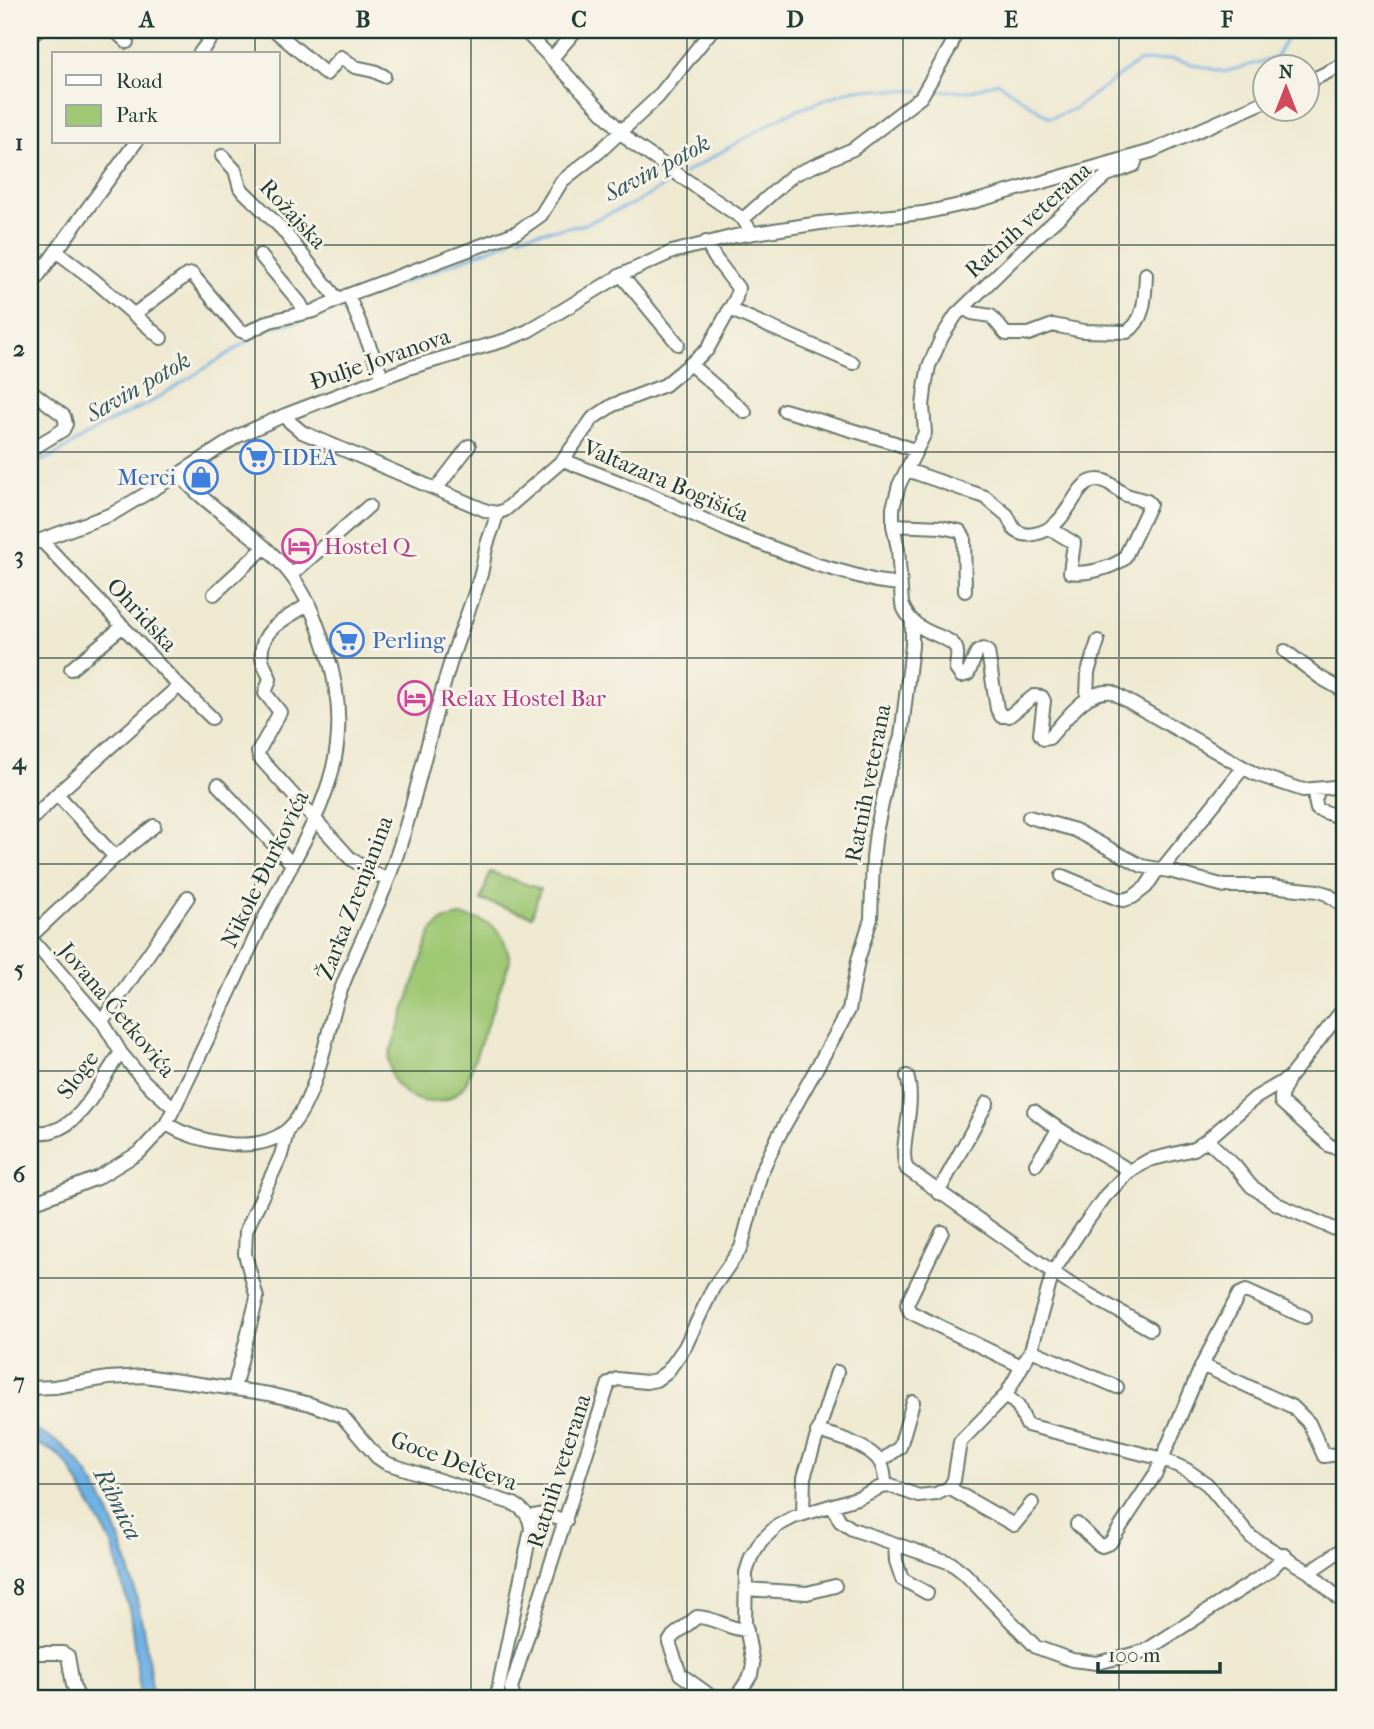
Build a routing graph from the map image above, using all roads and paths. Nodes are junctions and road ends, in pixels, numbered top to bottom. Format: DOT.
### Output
graph roads {
  1 [pos="39,30"];
  2 [pos="114,30"];
  3 [pos="217,30"];
  4 [pos="274,30"];
  5 [pos="524,30"];
  6 [pos="576,30"];
  7 [pos="712,30"];
  8 [pos="956,30"];
  9 [pos="30,36"];
  10 [pos="127,42"];
  11 [pos="200,52"];
  12 [pos="552,58"];
  13 [pos="1344,64"];
  14 [pos="1322,75"];
  15 [pos="384,76"];
  16 [pos="1252,107"];
  17 [pos="620,132"];
  18 [pos="135,144"];
  19 [pos="222,156"];
  20 [pos="1136,156"];
  21 [pos="743,219"];
  22 [pos="752,233"];
  23 [pos="706,242"];
  24 [pos="56,251"];
  25 [pos="260,255"];
  26 [pos="30,257"];
  27 [pos="44,267"];
  28 [pos="1146,274"];
  29 [pos="621,275"];
  30 [pos="30,287"];
  31 [pos="347,300"];
  32 [pos="963,308"];
  33 [pos="729,309"];
  34 [pos="305,313"];
  35 [pos="133,315"];
  36 [pos="161,338"];
  37 [pos="678,344"];
  38 [pos="853,363"];
  39 [pos="691,365"];
  40 [pos="383,378"];
  41 [pos="30,390"];
  42 [pos="784,410"];
  43 [pos="745,412"];
  44 [pos="285,415"];
  45 [pos="469,446"];
  46 [pos="30,450"];
  47 [pos="916,451"];
  48 [pos="563,460"];
  49 [pos="907,470"];
  50 [pos="179,474"];
  51 [pos="436,489"];
  52 [pos="369,506"];
  53 [pos="496,513"];
  54 [pos="893,525"];
  55 [pos="1051,529"];
  56 [pos="36,542"];
  57 [pos="265,547"];
  58 [pos="291,575"];
  59 [pos="899,584"];
  60 [pos="965,591"];
  61 [pos="214,594"];
  62 [pos="309,604"];
  63 [pos="912,620"];
  64 [pos="123,626"];
  65 [pos="1098,641"];
  66 [pos="1285,651"];
  67 [pos="71,670"];
  68 [pos="179,686"];
  69 [pos="1344,691"];
  70 [pos="1087,698"];
  71 [pos="212,718"];
  72 [pos="1243,768"];
  73 [pos="218,785"];
  74 [pos="1344,786"];
  75 [pos="1319,789"];
  76 [pos="57,794"];
  77 [pos="1030,817"];
  78 [pos="1344,819"];
  79 [pos="30,821"];
  80 [pos="315,821"];
  81 [pos="154,826"];
  82 [pos="115,857"];
  83 [pos="292,864"];
  84 [pos="1162,869"];
  85 [pos="1062,876"];
  86 [pos="388,880"];
  87 [pos="188,897"];
  88 [pos="1344,906"];
  89 [pos="30,937"];
  90 [pos="1344,1008"];
  91 [pos="102,1021"];
  92 [pos="121,1053"];
  93 [pos="907,1076"];
  94 [pos="1289,1078"];
  95 [pos="988,1103"];
  96 [pos="174,1108"];
  97 [pos="1034,1111"];
  98 [pos="166,1124"];
  99 [pos="288,1129"];
  100 [pos="1058,1130"];
  101 [pos="30,1132"];
  102 [pos="1344,1139"];
  103 [pos="1207,1140"];
  104 [pos="1036,1164"];
  105 [pos="1130,1171"];
  106 [pos="938,1193"];
  107 [pos="30,1204"];
  108 [pos="1344,1232"];
  109 [pos="942,1233"];
  110 [pos="1053,1272"];
  111 [pos="1305,1317"];
  112 [pos="1150,1329"];
  113 [pos="1031,1350"];
  114 [pos="1202,1365"];
  115 [pos="1021,1366"];
  116 [pos="837,1372"];
  117 [pos="1117,1387"];
  118 [pos="30,1388"];
  119 [pos="234,1388"];
  120 [pos="1006,1395"];
  121 [pos="913,1402"];
  122 [pos="817,1432"];
  123 [pos="1344,1453"];
  124 [pos="1163,1459"];
  125 [pos="880,1462"];
  126 [pos="885,1486"];
  127 [pos="949,1488"];
  128 [pos="1032,1503"];
  129 [pos="832,1506"];
  130 [pos="803,1514"];
  131 [pos="528,1517"];
  132 [pos="566,1521"];
  133 [pos="1077,1524"];
  134 [pos="895,1544"];
  135 [pos="1344,1548"];
  136 [pos="1285,1555"];
  137 [pos="1309,1572"];
  138 [pos="835,1586"];
  139 [pos="746,1589"];
  140 [pos="927,1594"];
  141 [pos="1344,1603"];
  142 [pos="747,1630"];
  143 [pos="30,1653"];
  144 [pos="79,1699"];
  145 [pos="498,1699"];
  146 [pos="514,1699"];
  147 [pos="715,1699"];
  148 [pos="735,1699"];
  1 -- 9 [label="street"];
  2 -- 10 [label="street"];
  3 -- 11 [label="street"];
  4 -- 15 [label="street"];
  5 -- 12 [label="street"];
  6 -- 12 [label="street"];
  7 -- 17 [label="street"];
  8 -- 21 [label="street"];
  12 -- 17 [label="street"];
  13 -- 14 [label="street"];
  16 -- 20 [label="street"];
  17 -- 21 [label="street"];
  17 -- 31 [label="street"];
  18 -- 24 [label="street"];
  19 -- 31 [label="street, Rožajska"];
  20 -- 22 [label="street, Đulje Jovanova"];
  20 -- 32 [label="street, Ratnih veterana"];
  21 -- 22 [label="street"];
  22 -- 23 [label="street, Đulje Jovanova"];
  23 -- 29 [label="street, Đulje Jovanova"];
  23 -- 33 [label="street"];
  24 -- 27 [label="street"];
  24 -- 35 [label="street"];
  25 -- 34 [label="street"];
  26 -- 27 [label="street"];
  27 -- 30 [label="street"];
  28 -- 32 [label="street"];
  29 -- 37 [label="street"];
  29 -- 40 [label="street, Đulje Jovanova"];
  31 -- 34 [label="street"];
  31 -- 40 [label="street, Rožajska"];
  32 -- 47 [label="street, Ratnih veterana"];
  33 -- 38 [label="street"];
  33 -- 39 [label="street"];
  34 -- 35 [label="street"];
  35 -- 36 [label="street"];
  39 -- 43 [label="street"];
  39 -- 48 [label="street"];
  40 -- 44 [label="street, Đulje Jovanova"];
  41 -- 46 [label="street"];
  42 -- 47 [label="street"];
  44 -- 50 [label="street, Đulje Jovanova"];
  44 -- 51 [label="street"];
  45 -- 51 [label="street"];
  47 -- 49 [label="street, Ratnih veterana"];
  48 -- 53 [label="street, Valtazara Bogišića"];
  48 -- 59 [label="street, Valtazara Bogišića"];
  49 -- 54 [label="street, Ratnih veterana"];
  49 -- 55 [label="street"];
  50 -- 56 [label="street, Đulje Jovanova"];
  50 -- 57 [label="street, Nikole Đurkovića"];
  51 -- 53 [label="street"];
  52 -- 58 [label="street"];
  53 -- 86 [label="street, Žarka Zrenjanina"];
  54 -- 59 [label="street, Ratnih veterana"];
  54 -- 60 [label="street"];
  55 -- 55 [label="street"];
  56 -- 64 [label="street, Ohridska"];
  57 -- 58 [label="street, Nikole Đurkovića"];
  57 -- 61 [label="street"];
  58 -- 62 [label="street, Nikole Đurkovića"];
  59 -- 63 [label="street, Ratnih veterana"];
  62 -- 80 [label="street, Nikole Đurkovića"];
  62 -- 80 [label="street"];
  63 -- 70 [label="street"];
  63 -- 132 [label="street, Ratnih veterana"];
  64 -- 67 [label="street"];
  64 -- 68 [label="street, Ohridska"];
  65 -- 70 [label="street"];
  66 -- 69 [label="street"];
  68 -- 71 [label="street, Ohridska"];
  68 -- 76 [label="street"];
  70 -- 72 [label="street"];
  72 -- 75 [label="street"];
  72 -- 84 [label="street"];
  73 -- 83 [label="street"];
  74 -- 75 [label="street"];
  75 -- 78 [label="street"];
  76 -- 79 [label="street"];
  76 -- 82 [label="street"];
  77 -- 84 [label="street"];
  80 -- 83 [label="street, Nikole Đurkovića"];
  80 -- 86 [label="street"];
  81 -- 82 [label="street"];
  82 -- 89 [label="street"];
  83 -- 96 [label="street, Nikole Đurkovića"];
  84 -- 85 [label="street"];
  84 -- 88 [label="street"];
  86 -- 99 [label="street, Žarka Zrenjanina"];
  87 -- 91 [label="street"];
  89 -- 91 [label="street, Jovana Ćetkovića"];
  90 -- 94 [label="street"];
  91 -- 92 [label="street, Jovana Ćetkovića"];
  92 -- 96 [label="street, Jovana Ćetkovića"];
  92 -- 101 [label="street, Sloge"];
  93 -- 106 [label="street"];
  94 -- 102 [label="street"];
  94 -- 103 [label="street"];
  95 -- 106 [label="street"];
  96 -- 98 [label="street, Nikole Đurkovića"];
  97 -- 100 [label="street"];
  98 -- 99 [label="street"];
  98 -- 107 [label="street, Nikole Đurkovića"];
  99 -- 119 [label="street, Žarka Zrenjanina"];
  100 -- 104 [label="street"];
  100 -- 105 [label="street"];
  103 -- 105 [label="street"];
  103 -- 108 [label="street"];
  105 -- 110 [label="street"];
  106 -- 110 [label="street"];
  109 -- 115 [label="street"];
  110 -- 112 [label="street"];
  110 -- 113 [label="street"];
  111 -- 114 [label="street"];
  113 -- 115 [label="street"];
  113 -- 117 [label="street"];
  114 -- 123 [label="street"];
  114 -- 124 [label="street"];
  115 -- 120 [label="street"];
  116 -- 122 [label="street"];
  118 -- 119 [label="street, Goce Delčeva"];
  119 -- 131 [label="street, Goce Delčeva"];
  120 -- 124 [label="street"];
  120 -- 127 [label="street"];
  121 -- 125 [label="street"];
  122 -- 125 [label="street"];
  122 -- 130 [label="street"];
  124 -- 133 [label="street"];
  124 -- 136 [label="street"];
  125 -- 126 [label="street"];
  126 -- 127 [label="street"];
  126 -- 129 [label="street"];
  127 -- 128 [label="street"];
  129 -- 130 [label="street"];
  129 -- 134 [label="street"];
  130 -- 139 [label="street"];
  131 -- 132 [label="street"];
  131 -- 145 [label="street, Goce Delčeva"];
  132 -- 146 [label="street, Ratnih veterana"];
  134 -- 136 [label="street"];
  134 -- 140 [label="street"];
  135 -- 137 [label="street"];
  136 -- 137 [label="street"];
  137 -- 141 [label="street"];
  138 -- 139 [label="street"];
  139 -- 142 [label="street"];
  142 -- 147 [label="street"];
  142 -- 148 [label="street"];
  143 -- 144 [label="street"];
}
